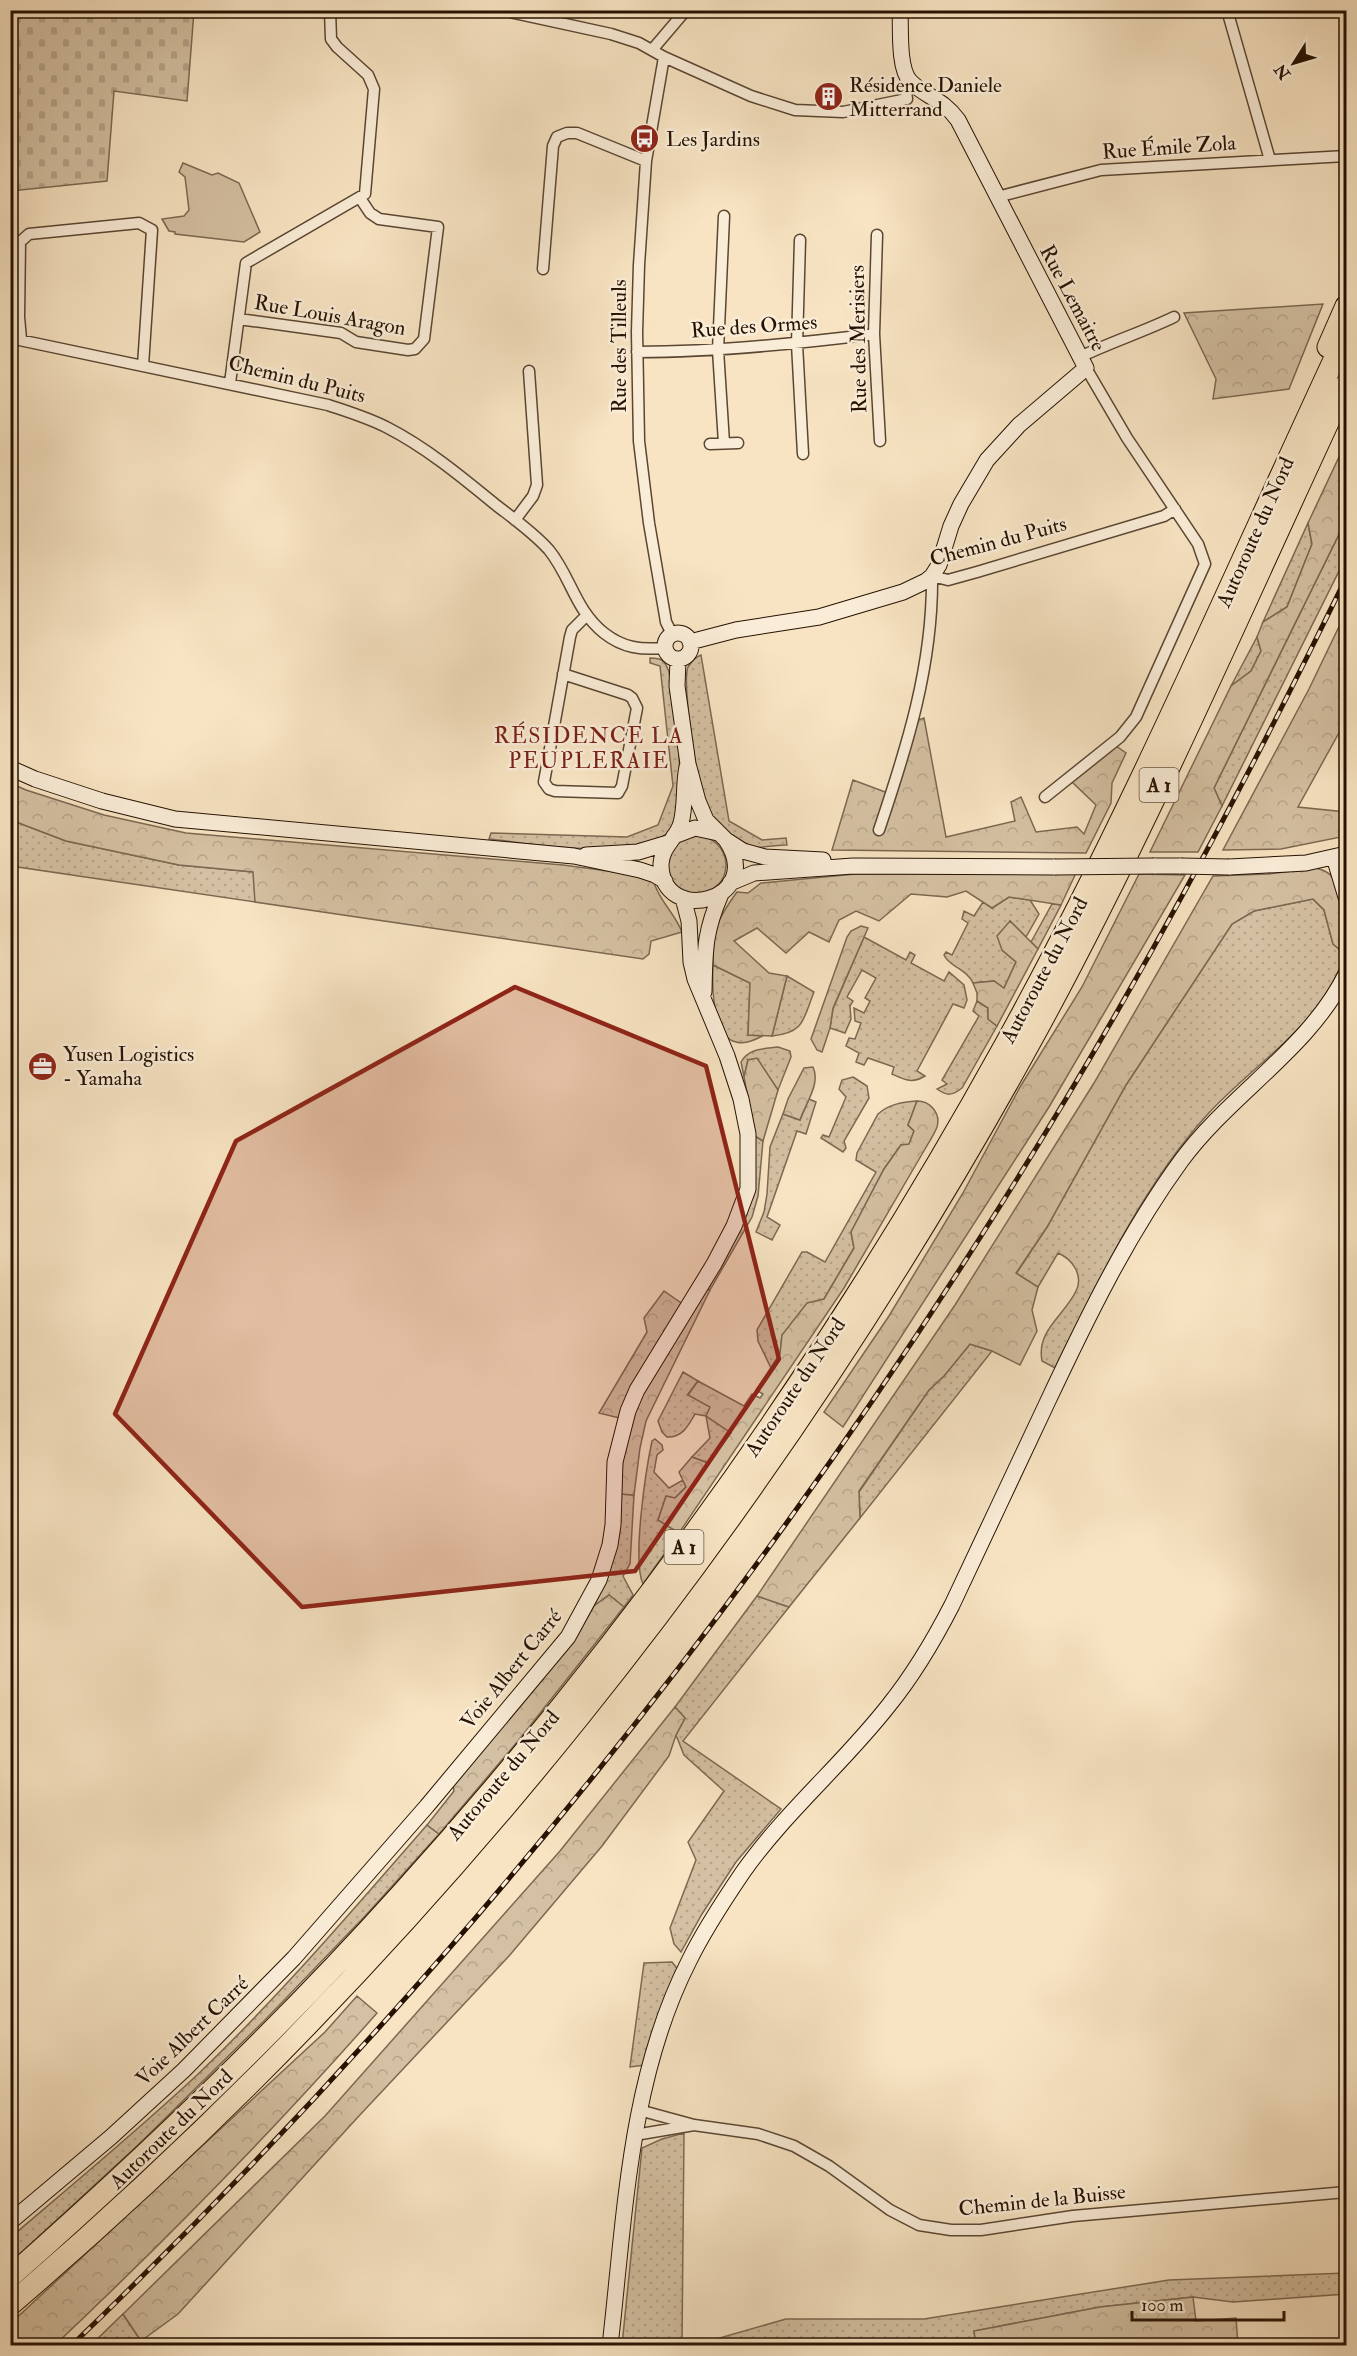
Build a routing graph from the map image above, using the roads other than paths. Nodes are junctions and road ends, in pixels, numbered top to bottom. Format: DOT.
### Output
graph roads {
  1 [pos="330,10"];
  2 [pos="501,10"];
  3 [pos="686,10"];
  4 [pos="900,10"];
  5 [pos="1227,10"];
  6 [pos="652,50"];
  7 [pos="664,57"];
  8 [pos="905,71"];
  9 [pos="1347,156"];
  10 [pos="1270,159"];
  11 [pos="646,161"];
  12 [pos="997,197"];
  13 [pos="360,198"];
  14 [pos="724,216"];
  15 [pos="877,235"];
  16 [pos="800,240"];
  17 [pos="543,269"];
  18 [pos="1347,306"];
  19 [pos="1174,317"];
  20 [pos="239,319"];
  21 [pos="874,334"];
  22 [pos="1347,334"];
  23 [pos="16,339"];
  24 [pos="797,344"];
  25 [pos="718,350"];
  26 [pos="637,352"];
  27 [pos="1083,363"];
  28 [pos="143,366"];
  29 [pos="529,371"];
  30 [pos="230,383"];
  31 [pos="1347,384"];
  32 [pos="1347,412"];
  33 [pos="880,441"];
  34 [pos="738,442"];
  35 [pos="724,443"];
  36 [pos="710,444"];
  37 [pos="803,454"];
  38 [pos="1175,509"];
  39 [pos="515,520"];
  40 [pos="1278,531"];
  41 [pos="932,576"];
  42 [pos="586,616"];
  43 [pos="672,634"];
  44 [pos="690,642"];
  45 [pos="664,648"];
  46 [pos="678,660"];
  47 [pos="563,674"];
  48 [pos="1183,687"];
  49 [pos="688,764"];
  50 [pos="10,768"];
  51 [pos="1045,797"];
  52 [pos="879,830"];
  53 [pos="722,836"];
  54 [pos="671,840"];
  55 [pos="1340,855"];
  56 [pos="574,856"];
  57 [pos="853,866"];
  58 [pos="665,881"];
  59 [pos="726,888"];
  60 [pos="1347,897"];
  61 [pos="683,898"];
  62 [pos="1347,974"];
  63 [pos="704,998"];
  64 [pos="639,2110"];
  65 [pos="694,2125"];
  66 [pos="635,2135"];
  67 [pos="1347,2192"];
  68 [pos="10,2222"];
  69 [pos="10,2277"];
  70 [pos="10,2305"];
  71 [pos="610,2346"];
  1 -- 13 [label="street"];
  2 -- 6 [label="street"];
  3 -- 6 [label="street"];
  4 -- 8 [label="street"];
  5 -- 10 [label="street"];
  6 -- 7 [label="street"];
  7 -- 8 [label="street"];
  7 -- 11 [label="street, Rue des Tilleuls"];
  8 -- 12 [label="street, Rue Lemaitre"];
  9 -- 10 [label="street, Rue Émile Zola"];
  10 -- 12 [label="street, Rue Émile Zola"];
  11 -- 17 [label="street"];
  11 -- 26 [label="street, Rue des Tilleuls"];
  12 -- 27 [label="street, Rue Lemaitre"];
  13 -- 20 [label="street"];
  13 -- 20 [label="street, Rue Louis Aragon"];
  14 -- 25 [label="street"];
  15 -- 21 [label="street, Rue des Merisiers"];
  16 -- 24 [label="street"];
  18 -- 48 [label="highway"];
  19 -- 27 [label="street"];
  20 -- 30 [label="street"];
  21 -- 24 [label="street, Rue des Ormes"];
  21 -- 33 [label="street, Rue des Merisiers"];
  22 -- 48 [label="highway, Autoroute du Nord / A 1"];
  23 -- 28 [label="street, Chemin du Puits"];
  23 -- 28 [label="street"];
  24 -- 25 [label="street, Rue des Ormes"];
  24 -- 37 [label="street"];
  25 -- 26 [label="street, Rue des Ormes"];
  25 -- 35 [label="street"];
  26 -- 43 [label="street, Rue des Tilleuls"];
  27 -- 38 [label="street, Rue Lemaitre"];
  27 -- 41 [label="street"];
  28 -- 30 [label="street, Chemin du Puits"];
  29 -- 39 [label="street"];
  30 -- 39 [label="street, Chemin du Puits"];
  31 -- 40 [label="highway, Autoroute du Nord / A 1"];
  32 -- 40 [label="highway"];
  34 -- 35 [label="street"];
  35 -- 36 [label="street"];
  38 -- 41 [label="street, Chemin du Puits"];
  38 -- 51 [label="street, Rue Lemaitre"];
  39 -- 42 [label="street, Chemin du Puits"];
  40 -- 70 [label="highway, Autoroute du Nord / A 1"];
  41 -- 44 [label="street, Chemin du Puits"];
  41 -- 52 [label="street"];
  42 -- 45 [label="street, Chemin du Puits"];
  42 -- 47 [label="street"];
  43 -- 44 [label="street"];
  43 -- 45 [label="street"];
  44 -- 46 [label="street"];
  45 -- 46 [label="street"];
  46 -- 49 [label="street"];
  47 -- 47 [label="street"];
  48 -- 69 [label="highway, Autoroute du Nord / A 1"];
  49 -- 53 [label="street"];
  49 -- 54 [label="street"];
  50 -- 56 [label="street"];
  53 -- 54 [label="street"];
  53 -- 57 [label="street"];
  53 -- 59 [label="street"];
  54 -- 56 [label="street"];
  54 -- 58 [label="street"];
  55 -- 57 [label="street, bridge"];
  55 -- 60 [label="street"];
  56 -- 58 [label="street"];
  57 -- 59 [label="street"];
  58 -- 61 [label="street"];
  59 -- 61 [label="street"];
  59 -- 63 [label="street, Voie Albert Carré"];
  61 -- 63 [label="street, Voie Albert Carré"];
  62 -- 64 [label="street"];
  63 -- 68 [label="street, Voie Albert Carré"];
  64 -- 65 [label="street, Chemin de la Buisse"];
  64 -- 66 [label="street"];
  65 -- 66 [label="street, Chemin de la Buisse"];
  65 -- 67 [label="street, Chemin de la Buisse"];
  66 -- 71 [label="street"];
}
